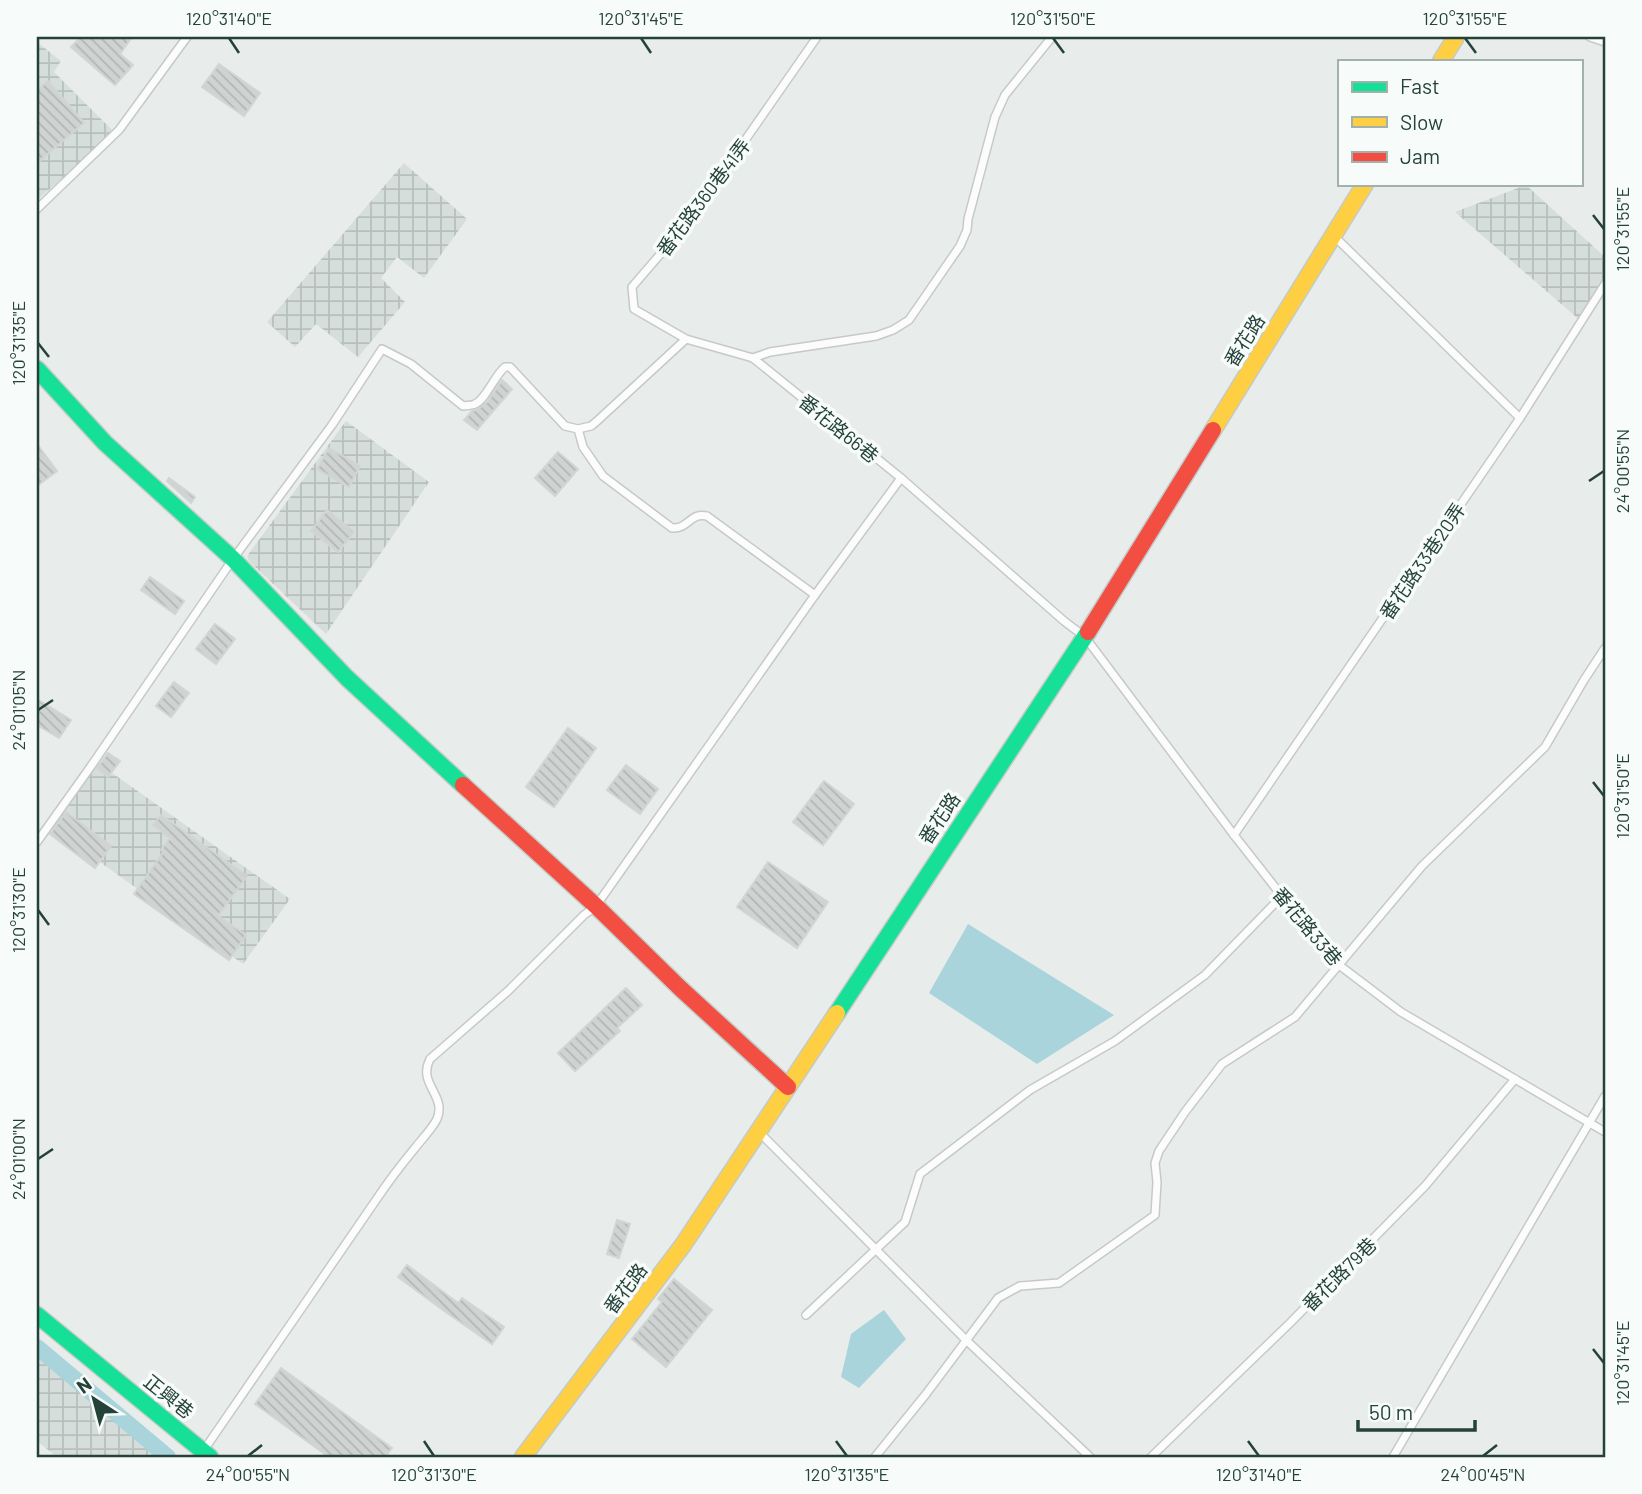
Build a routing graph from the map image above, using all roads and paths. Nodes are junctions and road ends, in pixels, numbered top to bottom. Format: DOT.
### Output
graph roads {
  1 [pos="187,37"];
  2 [pos="817,37"];
  3 [pos="1052,37"];
  4 [pos="1456,37"];
  5 [pos="1590,37"];
  6 [pos="1605,43"];
  7 [pos="1442,60"];
  8 [pos="1364,186"];
  9 [pos="37,209"];
  10 [pos="1333,235"];
  11 [pos="1605,284"];
  12 [pos="686,339"];
  13 [pos="753,358"];
  14 [pos="37,369"];
  15 [pos="1520,418"];
  16 [pos="578,429"];
  17 [pos="901,478"];
  18 [pos="233,559"];
  19 [pos="815,594"];
  20 [pos="1085,637"];
  21 [pos="1605,648"];
  22 [pos="1234,835"];
  23 [pos="37,842"];
  24 [pos="1282,896"];
  25 [pos="596,906"];
  26 [pos="1339,965"];
  27 [pos="1515,1079"];
  28 [pos="788,1087"];
  29 [pos="1605,1096"];
  30 [pos="1589,1123"];
  31 [pos="757,1131"];
  32 [pos="1605,1132"];
  33 [pos="876,1251"];
  34 [pos="37,1315"];
  35 [pos="806,1315"];
  36 [pos="966,1340"];
  37 [pos="204,1455"];
  38 [pos="523,1457"];
  39 [pos="874,1457"];
  40 [pos="1090,1457"];
  41 [pos="1151,1457"];
  42 [pos="1393,1457"];
  1 -- 9 [label="lane"];
  2 -- 12 [label="lane, 番花路360巷41弄"];
  3 -- 13 [label="lane"];
  4 -- 7 [label="main road"];
  5 -- 6 [label="lane"];
  8 -- 10 [label="main road, 番花路"];
  10 -- 15 [label="lane"];
  10 -- 20 [label="main road, 番花路"];
  11 -- 15 [label="lane, 番花路33巷20弄"];
  12 -- 13 [label="lane, 番花路66巷"];
  12 -- 16 [label="lane"];
  13 -- 17 [label="lane, 番花路66巷"];
  14 -- 18 [label="main road"];
  15 -- 22 [label="lane, 番花路33巷20弄"];
  16 -- 18 [label="lane"];
  16 -- 19 [label="lane"];
  17 -- 19 [label="lane"];
  17 -- 20 [label="lane, 番花路66巷"];
  18 -- 23 [label="lane"];
  18 -- 25 [label="main road"];
  19 -- 25 [label="lane"];
  20 -- 22 [label="lane, 番花路33巷"];
  20 -- 28 [label="main road, 番花路"];
  21 -- 26 [label="lane"];
  22 -- 24 [label="lane, 番花路33巷"];
  24 -- 26 [label="lane, 番花路33巷"];
  24 -- 33 [label="lane"];
  25 -- 28 [label="main road"];
  25 -- 37 [label="lane"];
  26 -- 27 [label="lane, 番花路33巷"];
  26 -- 36 [label="lane"];
  27 -- 30 [label="lane, 番花路33巷"];
  27 -- 41 [label="lane, 番花路79巷"];
  28 -- 31 [label="main road, 番花路"];
  29 -- 30 [label="lane"];
  30 -- 32 [label="lane, 番花路33巷"];
  30 -- 42 [label="lane"];
  31 -- 33 [label="lane"];
  31 -- 38 [label="main road, 番花路"];
  33 -- 35 [label="lane"];
  33 -- 36 [label="lane"];
  34 -- 37 [label="main road, 正興巷"];
  36 -- 39 [label="lane"];
  36 -- 40 [label="lane"];
}
